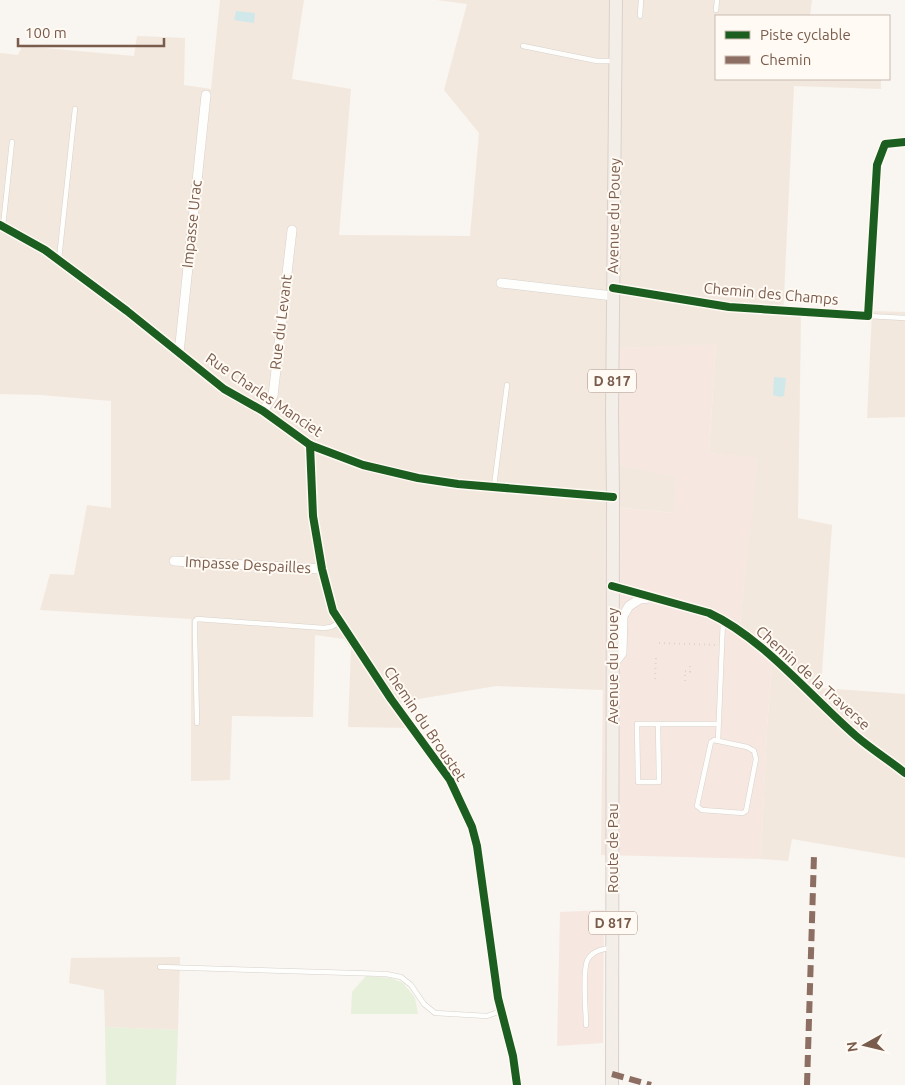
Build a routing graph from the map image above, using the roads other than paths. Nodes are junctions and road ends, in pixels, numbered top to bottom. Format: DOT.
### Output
graph roads {
  1 [pos="616,0"];
  2 [pos="641,0"];
  3 [pos="717,0"];
  4 [pos="716,10"];
  5 [pos="640,16"];
  6 [pos="523,46"];
  7 [pos="616,61"];
  8 [pos="206,95"];
  9 [pos="75,109"];
  10 [pos="12,142"];
  11 [pos="1,226"];
  12 [pos="292,230"];
  13 [pos="59,261"];
  14 [pos="501,283"];
  15 [pos="613,292"];
  16 [pos="868,316"];
  17 [pos="905,318"];
  18 [pos="179,353"];
  19 [pos="507,385"];
  20 [pos="263,411"];
  21 [pos="310,445"];
  22 [pos="494,486"];
  23 [pos="613,496"];
  24 [pos="174,561"];
  25 [pos="322,569"];
  26 [pos="612,586"];
  27 [pos="653,598"];
  28 [pos="723,620"];
  29 [pos="340,622"];
  30 [pos="613,665"];
  31 [pos="197,723"];
  32 [pos="658,724"];
  33 [pos="718,724"];
  34 [pos="718,741"];
  35 [pos="613,761"];
  36 [pos="905,772"];
  37 [pos="613,948"];
  38 [pos="160,967"];
  39 [pos="501,1011"];
  40 [pos="586,1025"];
  41 [pos="517,1085"];
  42 [pos="612,1085"];
  1 -- 7 [label="main road, Avenue du Pouey / D 817"];
  2 -- 5 [label="lane"];
  3 -- 4 [label="lane"];
  6 -- 7 [label="lane"];
  7 -- 15 [label="main road, Avenue du Pouey / D 817"];
  8 -- 18 [label="street, Impasse Urac"];
  9 -- 13 [label="lane"];
  10 -- 11 [label="lane"];
  11 -- 13 [label="street, Rue Charles Manciet"];
  12 -- 20 [label="street, Rue du Levant"];
  13 -- 18 [label="street, Rue Charles Manciet"];
  14 -- 15 [label="street, Chemin des Champs"];
  15 -- 16 [label="street, Chemin des Champs"];
  15 -- 23 [label="main road, Avenue du Pouey / D 817"];
  16 -- 17 [label="lane, Chemin des Champs"];
  18 -- 20 [label="street, Rue Charles Manciet"];
  19 -- 22 [label="lane"];
  20 -- 21 [label="street, Rue Charles Manciet"];
  21 -- 22 [label="street, Rue Charles Manciet"];
  21 -- 25 [label="street, Chemin du Broustet"];
  22 -- 23 [label="street, Rue Charles Manciet"];
  23 -- 26 [label="main road, Avenue du Pouey / D 817"];
  24 -- 25 [label="street, Impasse Despailles"];
  25 -- 29 [label="street, Chemin du Broustet"];
  26 -- 27 [label="street, Chemin de la Traverse"];
  26 -- 30 [label="main road, Avenue du Pouey / D 817"];
  27 -- 28 [label="street, Chemin de la Traverse"];
  27 -- 30 [label="street"];
  28 -- 33 [label="lane"];
  28 -- 36 [label="street, Chemin de la Traverse"];
  29 -- 31 [label="lane"];
  29 -- 39 [label="street, Chemin du Broustet"];
  30 -- 35 [label="main road, Avenue du Pouey / D 817"];
  32 -- 32 [label="lane"];
  32 -- 33 [label="lane"];
  33 -- 34 [label="lane"];
  34 -- 34 [label="lane"];
  35 -- 37 [label="main road, Route de Pau / D 817"];
  37 -- 40 [label="lane"];
  37 -- 42 [label="main road, Route de Pau / D 817"];
  38 -- 39 [label="lane"];
  39 -- 41 [label="street, Chemin du Broustet"];
}
